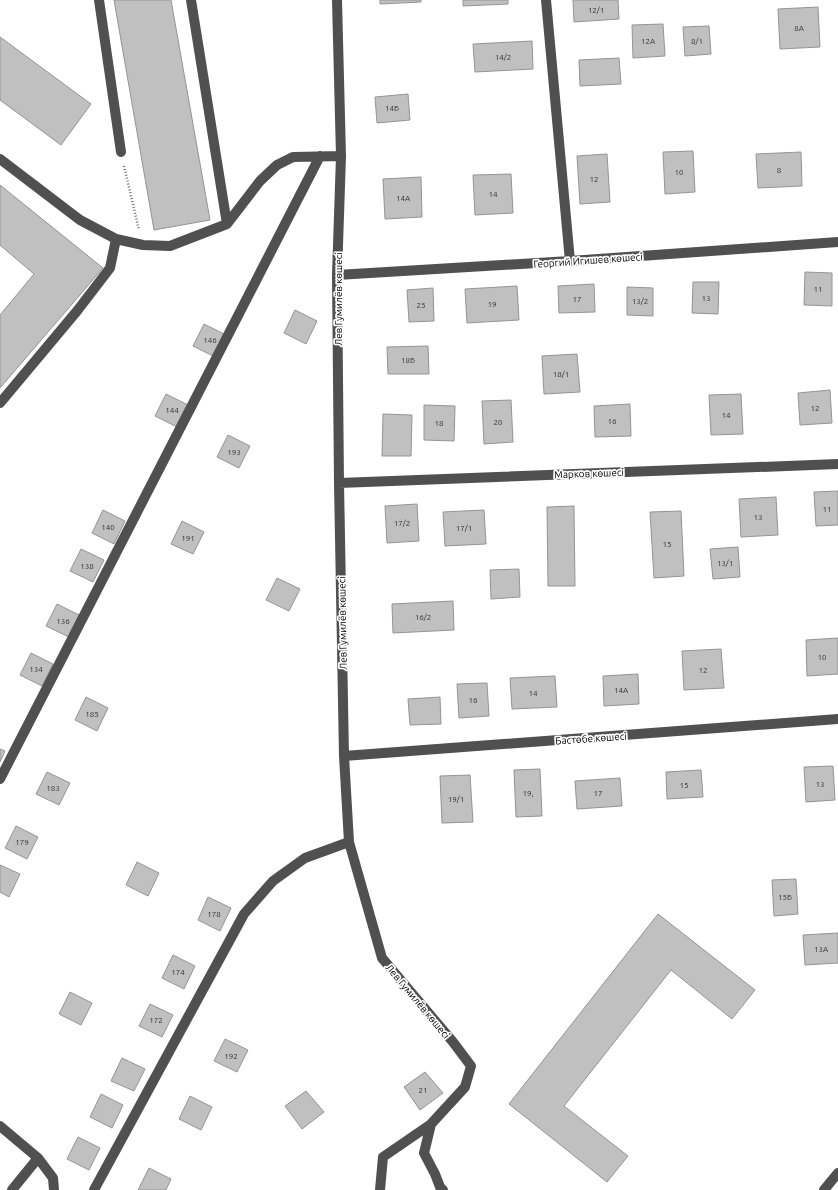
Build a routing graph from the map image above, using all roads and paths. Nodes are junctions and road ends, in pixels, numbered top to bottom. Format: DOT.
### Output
graph roads {
  1 [pos="99,0"];
  2 [pos="191,0"];
  3 [pos="337,0"];
  4 [pos="546,0"];
  5 [pos="121,152"];
  6 [pos="320,156"];
  7 [pos="341,156"];
  8 [pos="0,160"];
  9 [pos="228,224"];
  10 [pos="116,239"];
  11 [pos="838,242"];
  12 [pos="143,245"];
  13 [pos="570,261"];
  14 [pos="338,275"];
  15 [pos="0,403"];
  16 [pos="838,464"];
  17 [pos="339,483"];
  18 [pos="838,719"];
  19 [pos="344,756"];
  20 [pos="0,779"];
  21 [pos="349,842"];
  22 [pos="431,1124"];
  23 [pos="0,1126"];
  24 [pos="38,1158"];
  25 [pos="838,1173"];
  26 [pos="12,1190"];
  27 [pos="54,1190"];
  28 [pos="94,1190"];
  29 [pos="380,1190"];
  30 [pos="444,1190"];
  31 [pos="824,1190"];
  1 -- 5 [label="street"];
  2 -- 9 [label="street"];
  3 -- 7 [label="street, Лев Гумилёв көшесі"];
  4 -- 13 [label="street"];
  5 -- 12 [label="path"];
  6 -- 7 [label="street"];
  6 -- 9 [label="street"];
  6 -- 20 [label="street"];
  7 -- 14 [label="street, Лев Гумилёв көшесі"];
  8 -- 10 [label="street"];
  9 -- 12 [label="street"];
  10 -- 12 [label="street"];
  10 -- 15 [label="street"];
  11 -- 13 [label="street, Георгий Игишев көшесі"];
  13 -- 14 [label="street, Георгий Игишев көшесі"];
  14 -- 17 [label="street, Лев Гумилёв көшесі"];
  16 -- 17 [label="street, Марков көшесі"];
  17 -- 19 [label="street, Лев Гумилёв көшесі"];
  18 -- 19 [label="street, Бастөбе көшесі"];
  19 -- 21 [label="street, Лев Гумилёв көшесі"];
  21 -- 22 [label="street, Лев Гумилёв көшесі"];
  21 -- 28 [label="street"];
  22 -- 29 [label="street"];
  22 -- 30 [label="street, Лев Гумилёв көшесі"];
  23 -- 24 [label="street"];
  24 -- 26 [label="street"];
  24 -- 27 [label="street"];
  25 -- 31 [label="street"];
}
